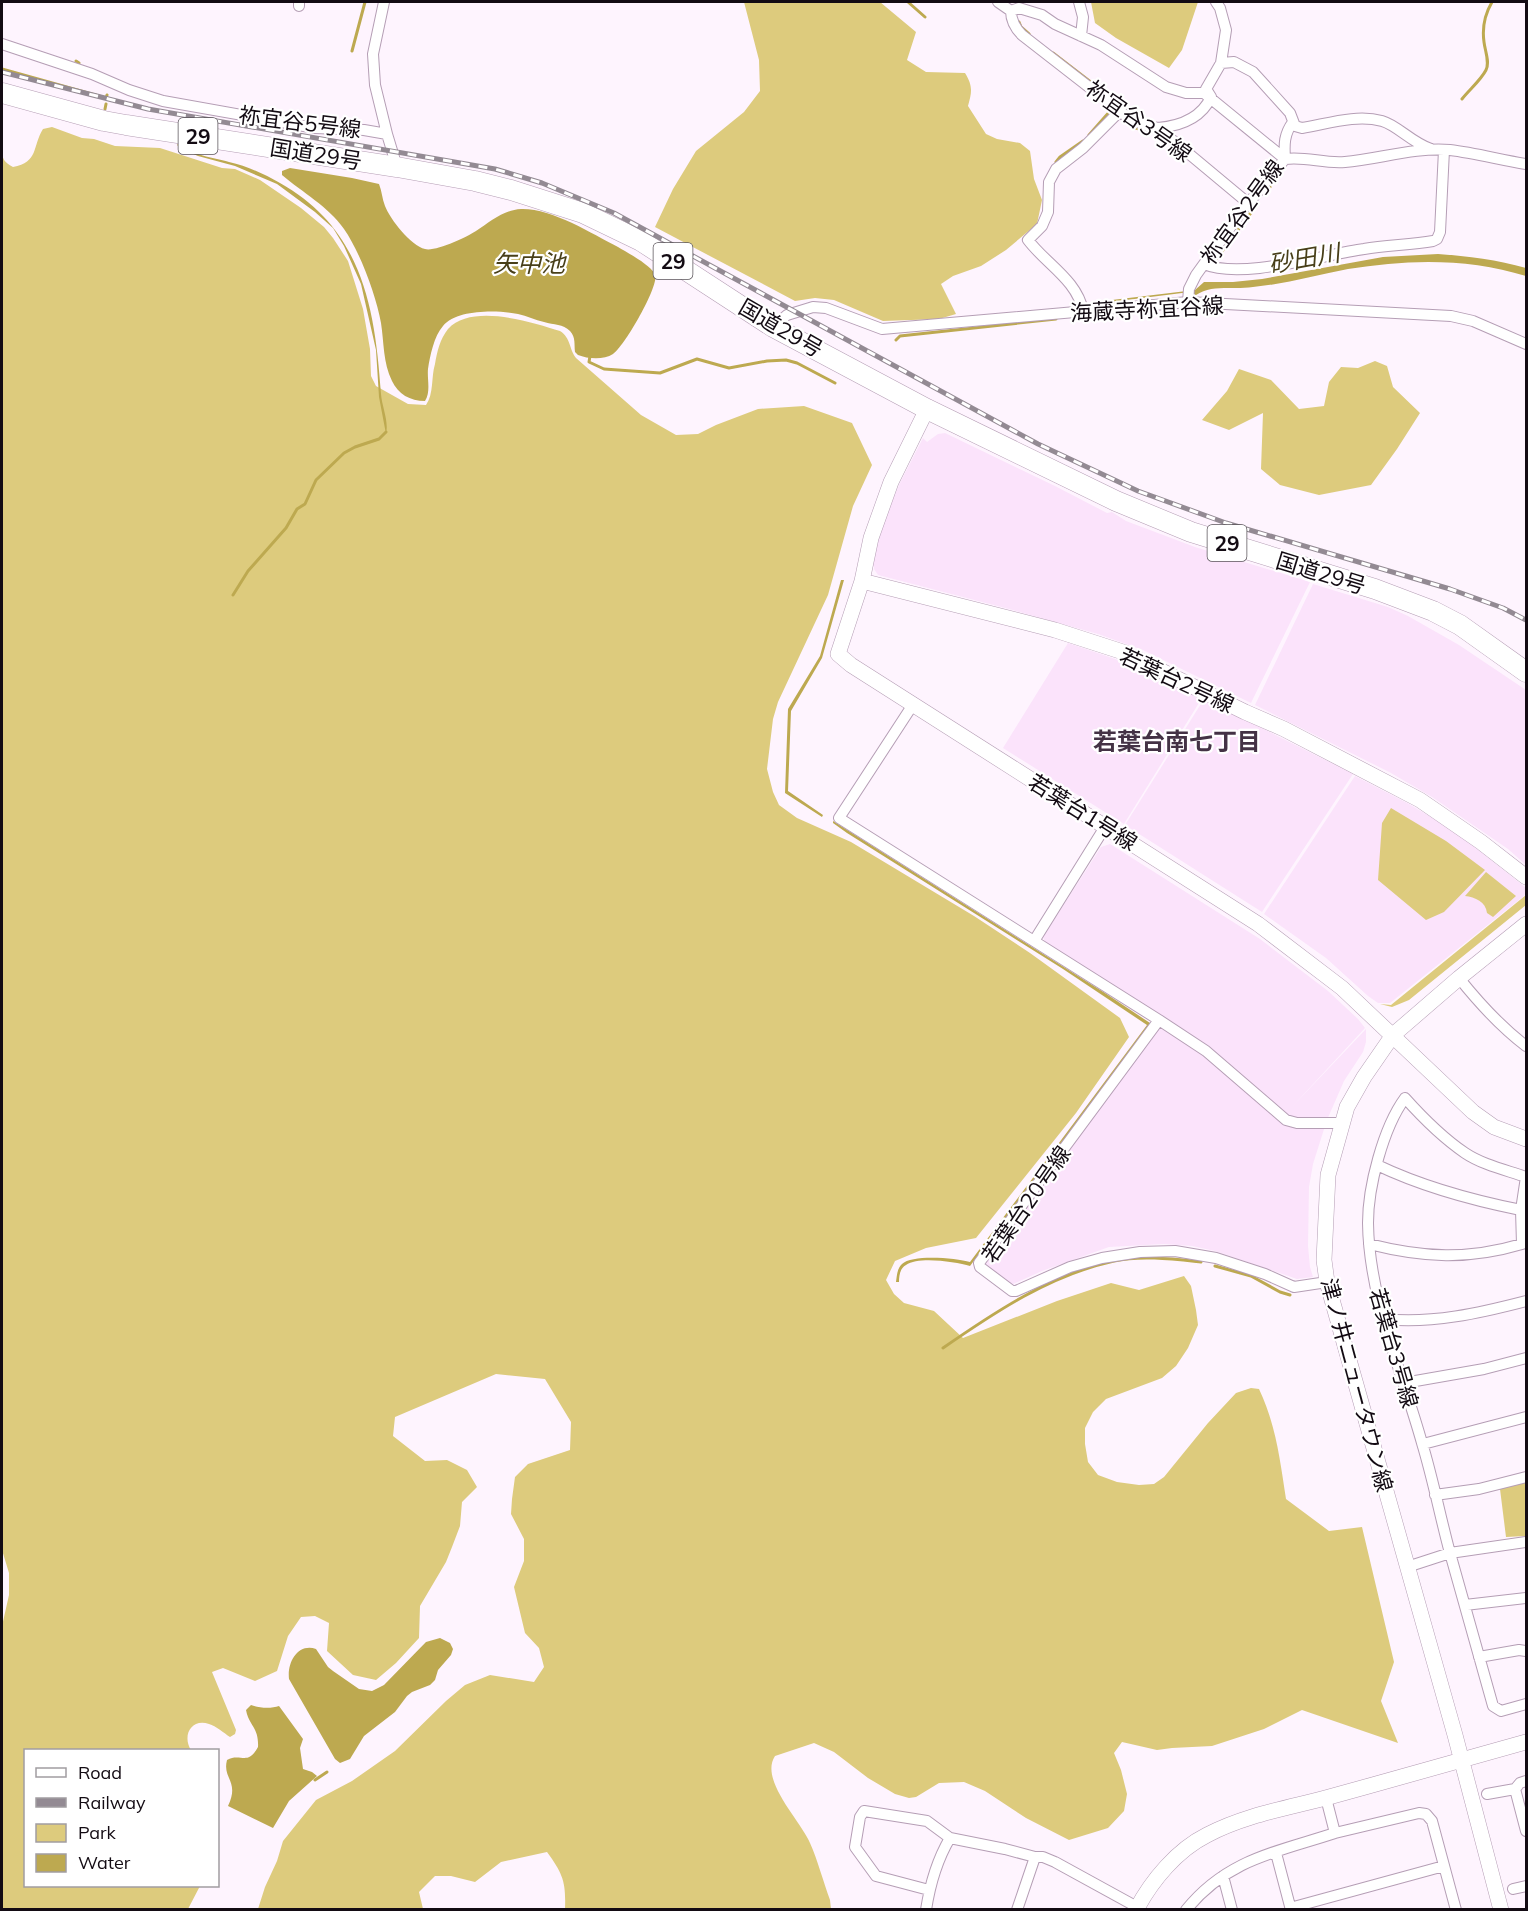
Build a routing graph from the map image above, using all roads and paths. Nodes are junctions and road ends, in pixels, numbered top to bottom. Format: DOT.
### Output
graph roads {
  1 [pos="384,2"];
  2 [pos="998,2"];
  3 [pos="1079,2"];
  4 [pos="1216,2"];
  5 [pos="1011,11"];
  6 [pos="1081,36"];
  7 [pos="2,44"];
  8 [pos="1221,63"];
  9 [pos="2,93"];
  10 [pos="1211,97"];
  11 [pos="1120,111"];
  12 [pos="1293,122"];
  13 [pos="1158,128"];
  14 [pos="387,134"];
  15 [pos="1439,150"];
  16 [pos="1286,159"];
  17 [pos="1527,164"];
  18 [pos="397,167"];
  19 [pos="1248,203"];
  20 [pos="1204,264"];
  21 [pos="1188,302"];
  22 [pos="1083,310"];
  23 [pos="773,327"];
  24 [pos="1527,344"];
  25 [pos="927,409"];
  26 [pos="862,581"];
  27 [pos="1527,672"];
  28 [pos="914,703"];
  29 [pos="1105,827"];
  30 [pos="1527,877"];
  31 [pos="1527,924"];
  32 [pos="1034,941"];
  33 [pos="1460,978"];
  34 [pos="1159,1020"];
  35 [pos="1393,1035"];
  36 [pos="1527,1046"];
  37 [pos="1343,1123"];
  38 [pos="1527,1139"];
  39 [pos="1377,1165"];
  40 [pos="1527,1177"];
  41 [pos="1521,1210"];
  42 [pos="1369,1244"];
  43 [pos="1327,1282"];
  44 [pos="1527,1301"];
  45 [pos="1384,1319"];
  46 [pos="1527,1358"];
  47 [pos="1404,1383"];
  48 [pos="1527,1417"];
  49 [pos="1423,1444"];
  50 [pos="1527,1477"];
  51 [pos="1435,1495"];
  52 [pos="1527,1542"];
  53 [pos="1450,1553"];
  54 [pos="1407,1567"];
  55 [pos="1527,1598"];
  56 [pos="1465,1605"];
  57 [pos="1527,1651"];
  58 [pos="1479,1657"];
  59 [pos="1527,1704"];
  60 [pos="1527,1742"];
  61 [pos="1461,1761"];
  62 [pos="1527,1781"];
  63 [pos="1515,1789"];
  64 [pos="1487,1794"];
  65 [pos="1326,1798"];
  66 [pos="1527,1831"];
  67 [pos="1335,1833"];
  68 [pos="951,1838"];
  69 [pos="1276,1853"];
  70 [pos="1035,1857"];
  71 [pos="1444,1866"];
  72 [pos="1223,1876"];
  73 [pos="1527,1886"];
  74 [pos="1513,1889"];
  75 [pos="929,1890"];
  76 [pos="1136,1908"];
  77 [pos="1290,1909"];
  78 [pos="926,1910"];
  79 [pos="1017,1910"];
  80 [pos="1186,1910"];
  81 [pos="1232,1910"];
  82 [pos="1456,1910"];
  83 [pos="1501,1910"];
  1 -- 14 [label="street"];
  2 -- 5 [label="street"];
  3 -- 6 [label="street"];
  4 -- 8 [label="street"];
  5 -- 6 [label="street"];
  5 -- 11 [label="street, 祢宜谷3号線"];
  6 -- 10 [label="street"];
  7 -- 14 [label="street, 祢宜谷5号線"];
  8 -- 10 [label="street"];
  8 -- 12 [label="street"];
  9 -- 18 [label="highway, 国道29号 / 29"];
  10 -- 13 [label="street"];
  10 -- 16 [label="street"];
  11 -- 13 [label="street, 祢宜谷3号線"];
  11 -- 22 [label="street"];
  12 -- 15 [label="street"];
  12 -- 16 [label="street, 祢宜谷2号線"];
  13 -- 19 [label="street, 祢宜谷3号線"];
  14 -- 18 [label="street, 祢宜谷5号線"];
  15 -- 16 [label="street"];
  15 -- 17 [label="street"];
  15 -- 20 [label="street"];
  16 -- 19 [label="street, 祢宜谷2号線"];
  18 -- 23 [label="highway, 国道29号 / 29"];
  19 -- 20 [label="street, 祢宜谷2号線"];
  20 -- 21 [label="street, 祢宜谷2号線"];
  21 -- 22 [label="street, 海蔵寺祢宜谷線"];
  21 -- 24 [label="street, 海蔵寺祢宜谷線"];
  22 -- 23 [label="street, 海蔵寺祢宜谷線"];
  23 -- 25 [label="highway, 国道29号 / 29"];
  25 -- 26 [label="street, 若葉台1号線"];
  25 -- 27 [label="highway, 国道29号 / 29"];
  26 -- 28 [label="street, 若葉台1号線"];
  26 -- 30 [label="street, 若葉台2号線"];
  28 -- 29 [label="street, 若葉台1号線"];
  28 -- 32 [label="street"];
  29 -- 32 [label="street"];
  29 -- 35 [label="street, 若葉台1号線"];
  31 -- 33 [label="street, 津ノ井ニュータウン線"];
  32 -- 34 [label="street"];
  33 -- 35 [label="street, 津ノ井ニュータウン線"];
  33 -- 36 [label="street"];
  34 -- 37 [label="street"];
  34 -- 43 [label="street, 若葉台20号線"];
  35 -- 37 [label="street, 津ノ井ニュータウン線"];
  35 -- 38 [label="street, 若葉台1号線"];
  37 -- 43 [label="street, 津ノ井ニュータウン線"];
  39 -- 40 [label="street, 若葉台3号線"];
  39 -- 41 [label="street"];
  39 -- 42 [label="street, 若葉台3号線"];
  40 -- 41 [label="street"];
  41 -- 42 [label="street"];
  42 -- 45 [label="street, 若葉台3号線"];
  43 -- 54 [label="street, 津ノ井ニュータウン線"];
  44 -- 45 [label="street"];
  45 -- 47 [label="street, 若葉台3号線"];
  46 -- 47 [label="street"];
  47 -- 49 [label="street, 若葉台3号線"];
  48 -- 49 [label="street"];
  49 -- 51 [label="street, 若葉台3号線"];
  50 -- 51 [label="street"];
  51 -- 53 [label="street, 若葉台3号線"];
  52 -- 53 [label="street"];
  53 -- 54 [label="street"];
  53 -- 56 [label="street, 若葉台3号線"];
  54 -- 61 [label="street, 津ノ井ニュータウン線"];
  55 -- 56 [label="street"];
  56 -- 58 [label="street, 若葉台3号線"];
  57 -- 58 [label="street"];
  58 -- 59 [label="street, 若葉台3号線"];
  60 -- 61 [label="street"];
  61 -- 65 [label="street"];
  61 -- 83 [label="street, 津ノ井ニュータウン線"];
  62 -- 63 [label="street"];
  63 -- 64 [label="street"];
  63 -- 66 [label="street"];
  65 -- 67 [label="street"];
  65 -- 76 [label="street"];
  67 -- 69 [label="street"];
  67 -- 71 [label="street"];
  68 -- 70 [label="street"];
  68 -- 75 [label="street"];
  68 -- 75 [label="street"];
  69 -- 72 [label="street"];
  69 -- 77 [label="street"];
  70 -- 76 [label="street"];
  70 -- 79 [label="street"];
  71 -- 77 [label="street"];
  71 -- 82 [label="street"];
  72 -- 80 [label="street"];
  72 -- 81 [label="street"];
  73 -- 74 [label="street"];
  75 -- 78 [label="street"];
}
